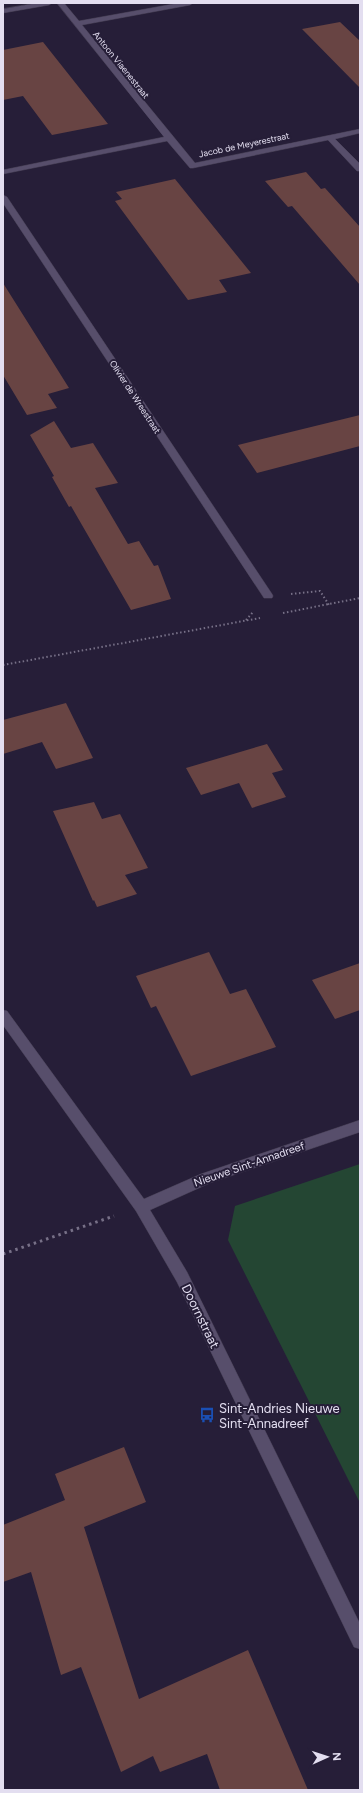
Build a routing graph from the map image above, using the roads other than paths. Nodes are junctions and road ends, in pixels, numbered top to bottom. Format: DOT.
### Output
graph roads {
  1 [pos="49,3"];
  2 [pos="60,3"];
  3 [pos="190,3"];
  4 [pos="3,11"];
  5 [pos="76,24"];
  6 [pos="360,131"];
  7 [pos="169,138"];
  8 [pos="330,138"];
  9 [pos="360,169"];
  10 [pos="3,172"];
  11 [pos="3,197"];
  12 [pos="268,596"];
  13 [pos="3,1014"];
  14 [pos="360,1126"];
  15 [pos="141,1207"];
  16 [pos="360,1641"];
  1 -- 4 [label="street"];
  2 -- 5 [label="street, Antoon Viaenestraat"];
  3 -- 5 [label="street"];
  5 -- 7 [label="street, Antoon Viaenestraat"];
  6 -- 8 [label="street, Jacob de Meyerestraat"];
  7 -- 8 [label="street, Jacob de Meyerestraat"];
  7 -- 10 [label="street"];
  8 -- 9 [label="street"];
  11 -- 12 [label="street, Olivier de Wreestraat"];
  13 -- 15 [label="street, Doornstraat"];
  14 -- 15 [label="street, Nieuwe Sint-Annadreef"];
  15 -- 16 [label="street, Doornstraat"];
}
